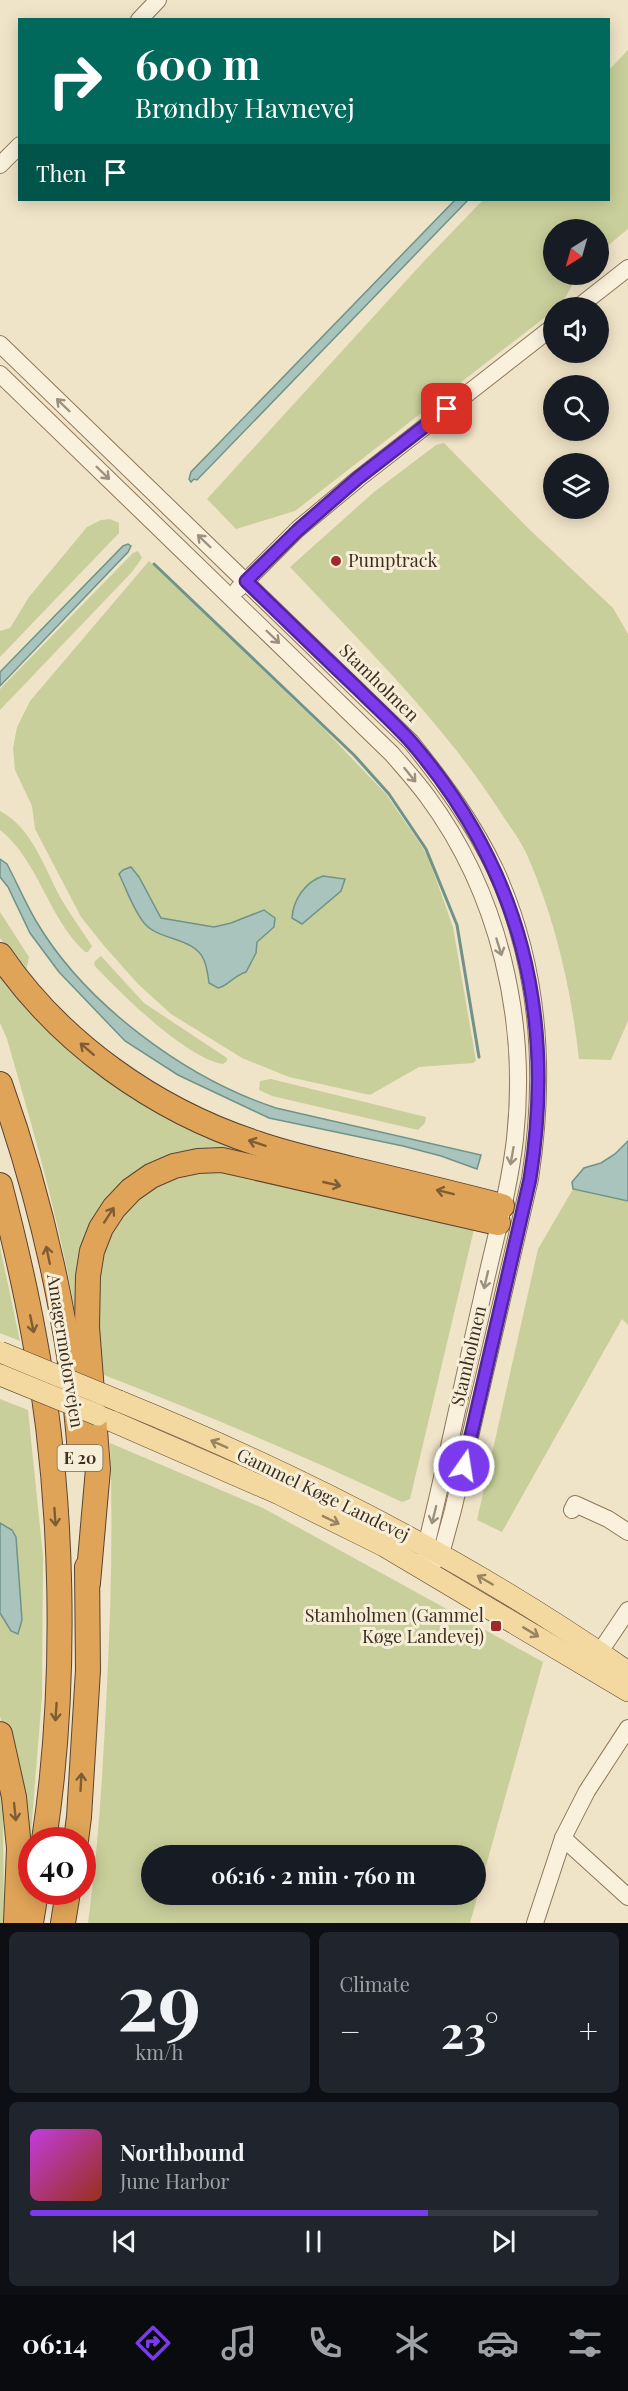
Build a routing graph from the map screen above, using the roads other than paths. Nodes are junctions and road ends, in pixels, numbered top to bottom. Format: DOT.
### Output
graph roads {
  1 [pos="158,0"];
  2 [pos="141,18"];
  3 [pos="18,147"];
  4 [pos="0,165"];
  5 [pos="628,267"];
  6 [pos="591,297"];
  7 [pos="543,335"];
  8 [pos="0,344"];
  9 [pos="0,374"];
  10 [pos="246,581"];
  11 [pos="231,596"];
  12 [pos="0,955"];
  13 [pos="0,1084"];
  14 [pos="0,1185"];
  15 [pos="507,1216"];
  16 [pos="0,1352"];
  17 [pos="0,1375"];
  18 [pos="572,1510"];
  19 [pos="628,1532"];
  20 [pos="433,1550"];
  21 [pos="426,1570"];
  22 [pos="88,1583"];
  23 [pos="628,1610"];
  24 [pos="595,1660"];
  25 [pos="628,1672"];
  26 [pos="628,1691"];
  27 [pos="628,1728"];
  28 [pos="0,1734"];
  29 [pos="46,1827"];
  30 [pos="77,1827"];
  31 [pos="563,1838"];
  32 [pos="626,1893"];
  33 [pos="34,1905"];
  34 [pos="66,1905"];
  35 [pos="16,1923"];
  36 [pos="31,1923"];
  37 [pos="63,1923"];
  38 [pos="535,1923"];
  1 -- 2 [label="street"];
  3 -- 4 [label="street"];
  5 -- 6 [label="street"];
  7 -- 10 [label="street"];
  10 -- 8 [label="street, Stamholmen, one-way"];
  9 -- 11 [label="street, Stamholmen, one-way"];
  10 -- 11 [label="street"];
  10 -- 15 [label="street, Stamholmen"];
  11 -- 15 [label="street, Stamholmen, one-way"];
  15 -- 12 [label="highway, one-way"];
  22 -- 13 [label="highway, Amagermotorvejen / E 20, one-way"];
  14 -- 29 [label="highway, Amagermotorvejen / E 20, one-way"];
  15 -- 20 [label="street, Stamholmen"];
  22 -- 15 [label="highway, one-way"];
  20 -- 16 [label="main road, Gammel Køge Landevej, one-way, bridge"];
  17 -- 21 [label="main road, Gammel Køge Landevej, one-way, bridge"];
  18 -- 19 [label="street"];
  20 -- 21 [label="street, Stamholmen"];
  24 -- 20 [label="main road, Gammel Køge Landevej, one-way"];
  21 -- 24 [label="main road, Gammel Køge Landevej, one-way"];
  30 -- 22 [label="highway, Amagermotorvejen / E 20, one-way"];
  23 -- 24 [label="street"];
  24 -- 25 [label="main road, Gammel Køge Landevej"];
  24 -- 26 [label="main road, Gammel Køge Landevej"];
  27 -- 31 [label="street"];
  28 -- 35 [label="highway, one-way"];
  31 -- 32 [label="street"];
  31 -- 38 [label="street"];
  33 -- 36 [label="highway"];
  34 -- 37 [label="highway"];
}
